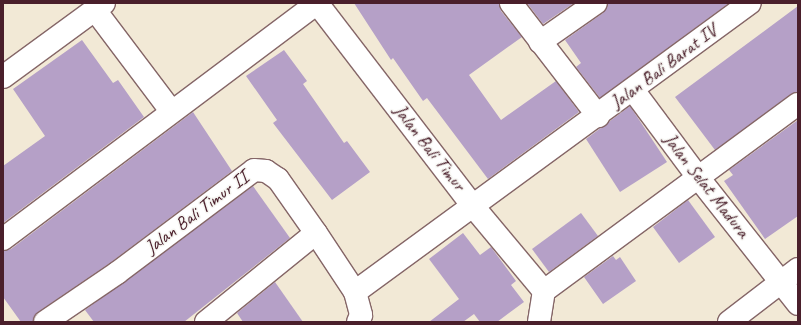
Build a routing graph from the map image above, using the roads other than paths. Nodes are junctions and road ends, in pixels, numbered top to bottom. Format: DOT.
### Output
graph roads {
  1 [pos="317,3"];
  2 [pos="510,3"];
  3 [pos="596,3"];
  4 [pos="750,3"];
  5 [pos="99,7"];
  6 [pos="540,42"];
  7 [pos="3,77"];
  8 [pos="633,90"];
  9 [pos="798,104"];
  10 [pos="171,111"];
  11 [pos="598,116"];
  12 [pos="697,176"];
  13 [pos="472,205"];
  14 [pos="316,233"];
  15 [pos="3,239"];
  16 [pos="798,269"];
  17 [pos="781,282"];
  18 [pos="544,291"];
  19 [pos="355,292"];
  20 [pos="798,304"];
  21 [pos="45,322"];
  22 [pos="206,322"];
  23 [pos="358,322"];
  24 [pos="539,322"];
  25 [pos="729,322"];
  1 -- 10 [label="street"];
  1 -- 13 [label="street, Jalan Bali Timur"];
  2 -- 6 [label="street"];
  3 -- 6 [label="street"];
  4 -- 8 [label="street, Jalan Bali Barat IV"];
  5 -- 7 [label="street"];
  5 -- 10 [label="street"];
  6 -- 11 [label="street"];
  8 -- 11 [label="street, Jalan Bali Barat IV"];
  8 -- 12 [label="street, Jalan Selat Madura"];
  9 -- 12 [label="street"];
  10 -- 15 [label="street"];
  11 -- 13 [label="street, Jalan Bali Barat IV"];
  12 -- 17 [label="street, Jalan Selat Madura"];
  12 -- 18 [label="street"];
  13 -- 18 [label="street, Jalan Bali Timur"];
  13 -- 19 [label="street, Jalan Bali Barat IV"];
  14 -- 19 [label="street, Jalan Bali Timur II"];
  14 -- 21 [label="street, Jalan Bali Timur II"];
  14 -- 22 [label="street"];
  16 -- 17 [label="street"];
  17 -- 20 [label="street, Jalan Selat Madura"];
  17 -- 25 [label="street"];
  18 -- 24 [label="street"];
  19 -- 23 [label="street, Jalan Bali Timur II"];
}
